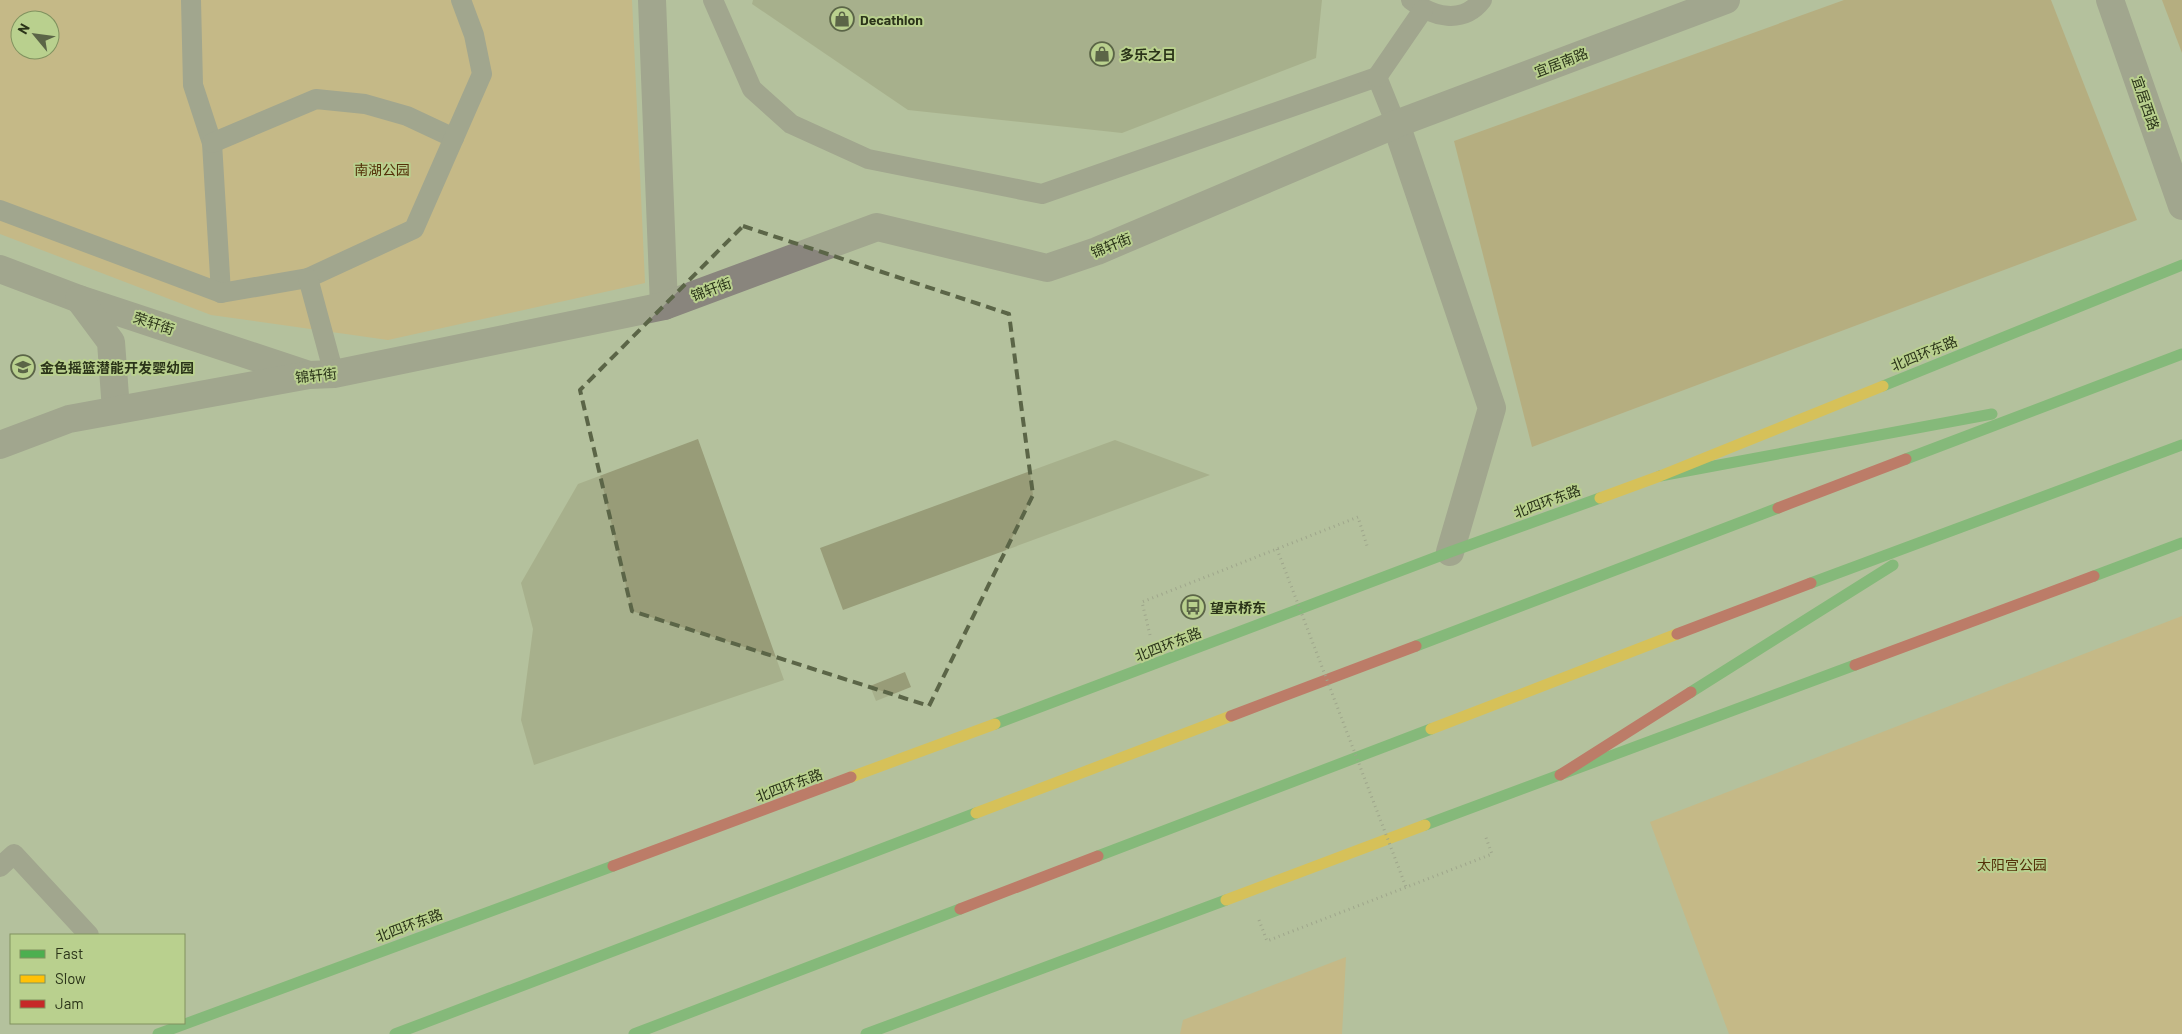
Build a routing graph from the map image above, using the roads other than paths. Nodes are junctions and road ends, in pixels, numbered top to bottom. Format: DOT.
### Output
graph roads {
  1 [pos="190,0"];
  2 [pos="461,0"];
  3 [pos="652,0"];
  4 [pos="713,0"];
  5 [pos="1482,0"];
  6 [pos="1726,0"];
  7 [pos="2110,0"];
  8 [pos="1417,5"];
  9 [pos="1377,77"];
  10 [pos="1396,124"];
  11 [pos="454,138"];
  12 [pos="212,143"];
  13 [pos="2182,206"];
  14 [pos="0,210"];
  15 [pos="2182,265"];
  16 [pos="0,269"];
  17 [pos="308,278"];
  18 [pos="221,293"];
  19 [pos="79,299"];
  20 [pos="664,306"];
  21 [pos="2182,354"];
  22 [pos="321,375"];
  23 [pos="2062,401"];
  24 [pos="116,410"];
  25 [pos="0,445"];
  26 [pos="2182,445"];
  27 [pos="1660,476"];
  28 [pos="1945,532"];
  29 [pos="2182,543"];
  30 [pos="1450,552"];
  31 [pos="1560,775"];
  32 [pos="0,867"];
  33 [pos="88,934"];
  34 [pos="185,1021"];
  35 [pos="395,1034"];
  36 [pos="634,1034"];
  37 [pos="866,1034"];
  1 -- 12 [label="lane"];
  2 -- 11 [label="lane"];
  3 -- 20 [label="street"];
  4 -- 9 [label="lane"];
  5 -- 8 [label="lane"];
  6 -- 10 [label="street, 宜居南路"];
  7 -- 13 [label="street, 宜居西路"];
  8 -- 9 [label="lane"];
  9 -- 10 [label="lane"];
  10 -- 20 [label="street, 锦轩街"];
  10 -- 30 [label="street"];
  11 -- 12 [label="lane"];
  11 -- 17 [label="lane"];
  12 -- 18 [label="lane"];
  14 -- 18 [label="lane"];
  15 -- 27 [label="main road, 北四环东路"];
  16 -- 19 [label="street, 荣轩街"];
  17 -- 18 [label="lane"];
  17 -- 22 [label="lane"];
  19 -- 22 [label="street, 荣轩街"];
  19 -- 24 [label="street"];
  20 -- 22 [label="street, 锦轩街"];
  21 -- 23 [label="main road"];
  22 -- 24 [label="street, 锦轩街"];
  23 -- 27 [label="main road"];
  23 -- 35 [label="main road"];
  24 -- 25 [label="street, 锦轩街"];
  26 -- 28 [label="main road"];
  27 -- 30 [label="main road, 北四环东路"];
  28 -- 31 [label="main road"];
  28 -- 36 [label="main road"];
  29 -- 31 [label="main road"];
  30 -- 34 [label="main road, 北四环东路"];
  31 -- 37 [label="main road"];
  32 -- 33 [label="lane"];
}
